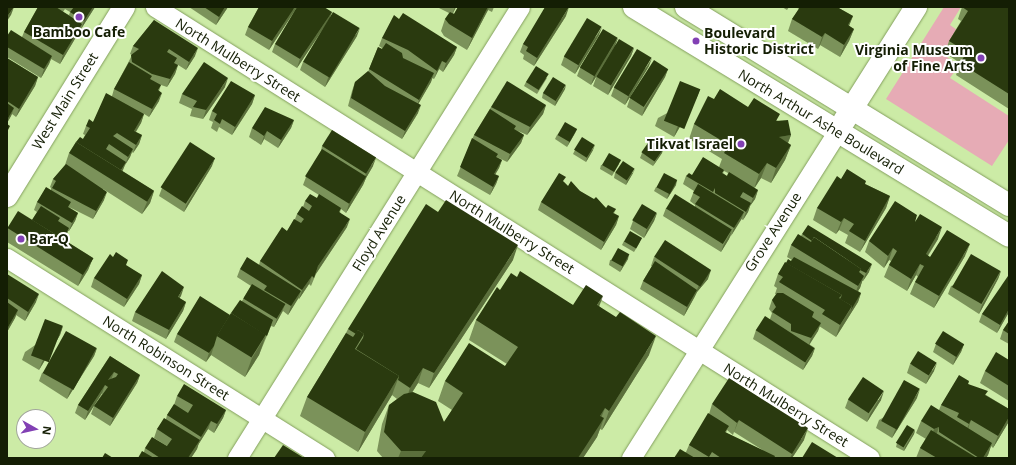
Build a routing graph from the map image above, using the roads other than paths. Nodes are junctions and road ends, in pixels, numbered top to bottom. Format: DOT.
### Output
graph roads {
  1 [pos="124,7"];
  2 [pos="155,7"];
  3 [pos="520,7"];
  4 [pos="634,7"];
  5 [pos="686,7"];
  6 [pos="916,7"];
  7 [pos="852,108"];
  8 [pos="837,132"];
  9 [pos="417,172"];
  10 [pos="7,196"];
  11 [pos="1009,205"];
  12 [pos="1009,236"];
  13 [pos="7,258"];
  14 [pos="698,350"];
  15 [pos="263,419"];
  16 [pos="237,458"];
  17 [pos="325,458"];
  18 [pos="631,458"];
  19 [pos="870,458"];
  1 -- 10 [label="main road, West Main Street"];
  2 -- 9 [label="street, North Mulberry Street"];
  3 -- 9 [label="street, Floyd Avenue"];
  4 -- 8 [label="main road, North Arthur Ashe Boulevard"];
  5 -- 7 [label="main road, North Arthur Ashe Boulevard"];
  6 -- 7 [label="main road, Grove Avenue"];
  7 -- 8 [label="main road, Grove Avenue"];
  7 -- 11 [label="main road, North Arthur Ashe Boulevard"];
  8 -- 12 [label="main road, North Arthur Ashe Boulevard"];
  8 -- 14 [label="street, Grove Avenue"];
  9 -- 14 [label="street, North Mulberry Street"];
  9 -- 15 [label="street, Floyd Avenue"];
  13 -- 15 [label="street, North Robinson Street"];
  14 -- 18 [label="street, Grove Avenue"];
  14 -- 19 [label="street, North Mulberry Street"];
  15 -- 16 [label="street, Floyd Avenue"];
  15 -- 17 [label="street, North Robinson Street"];
}
